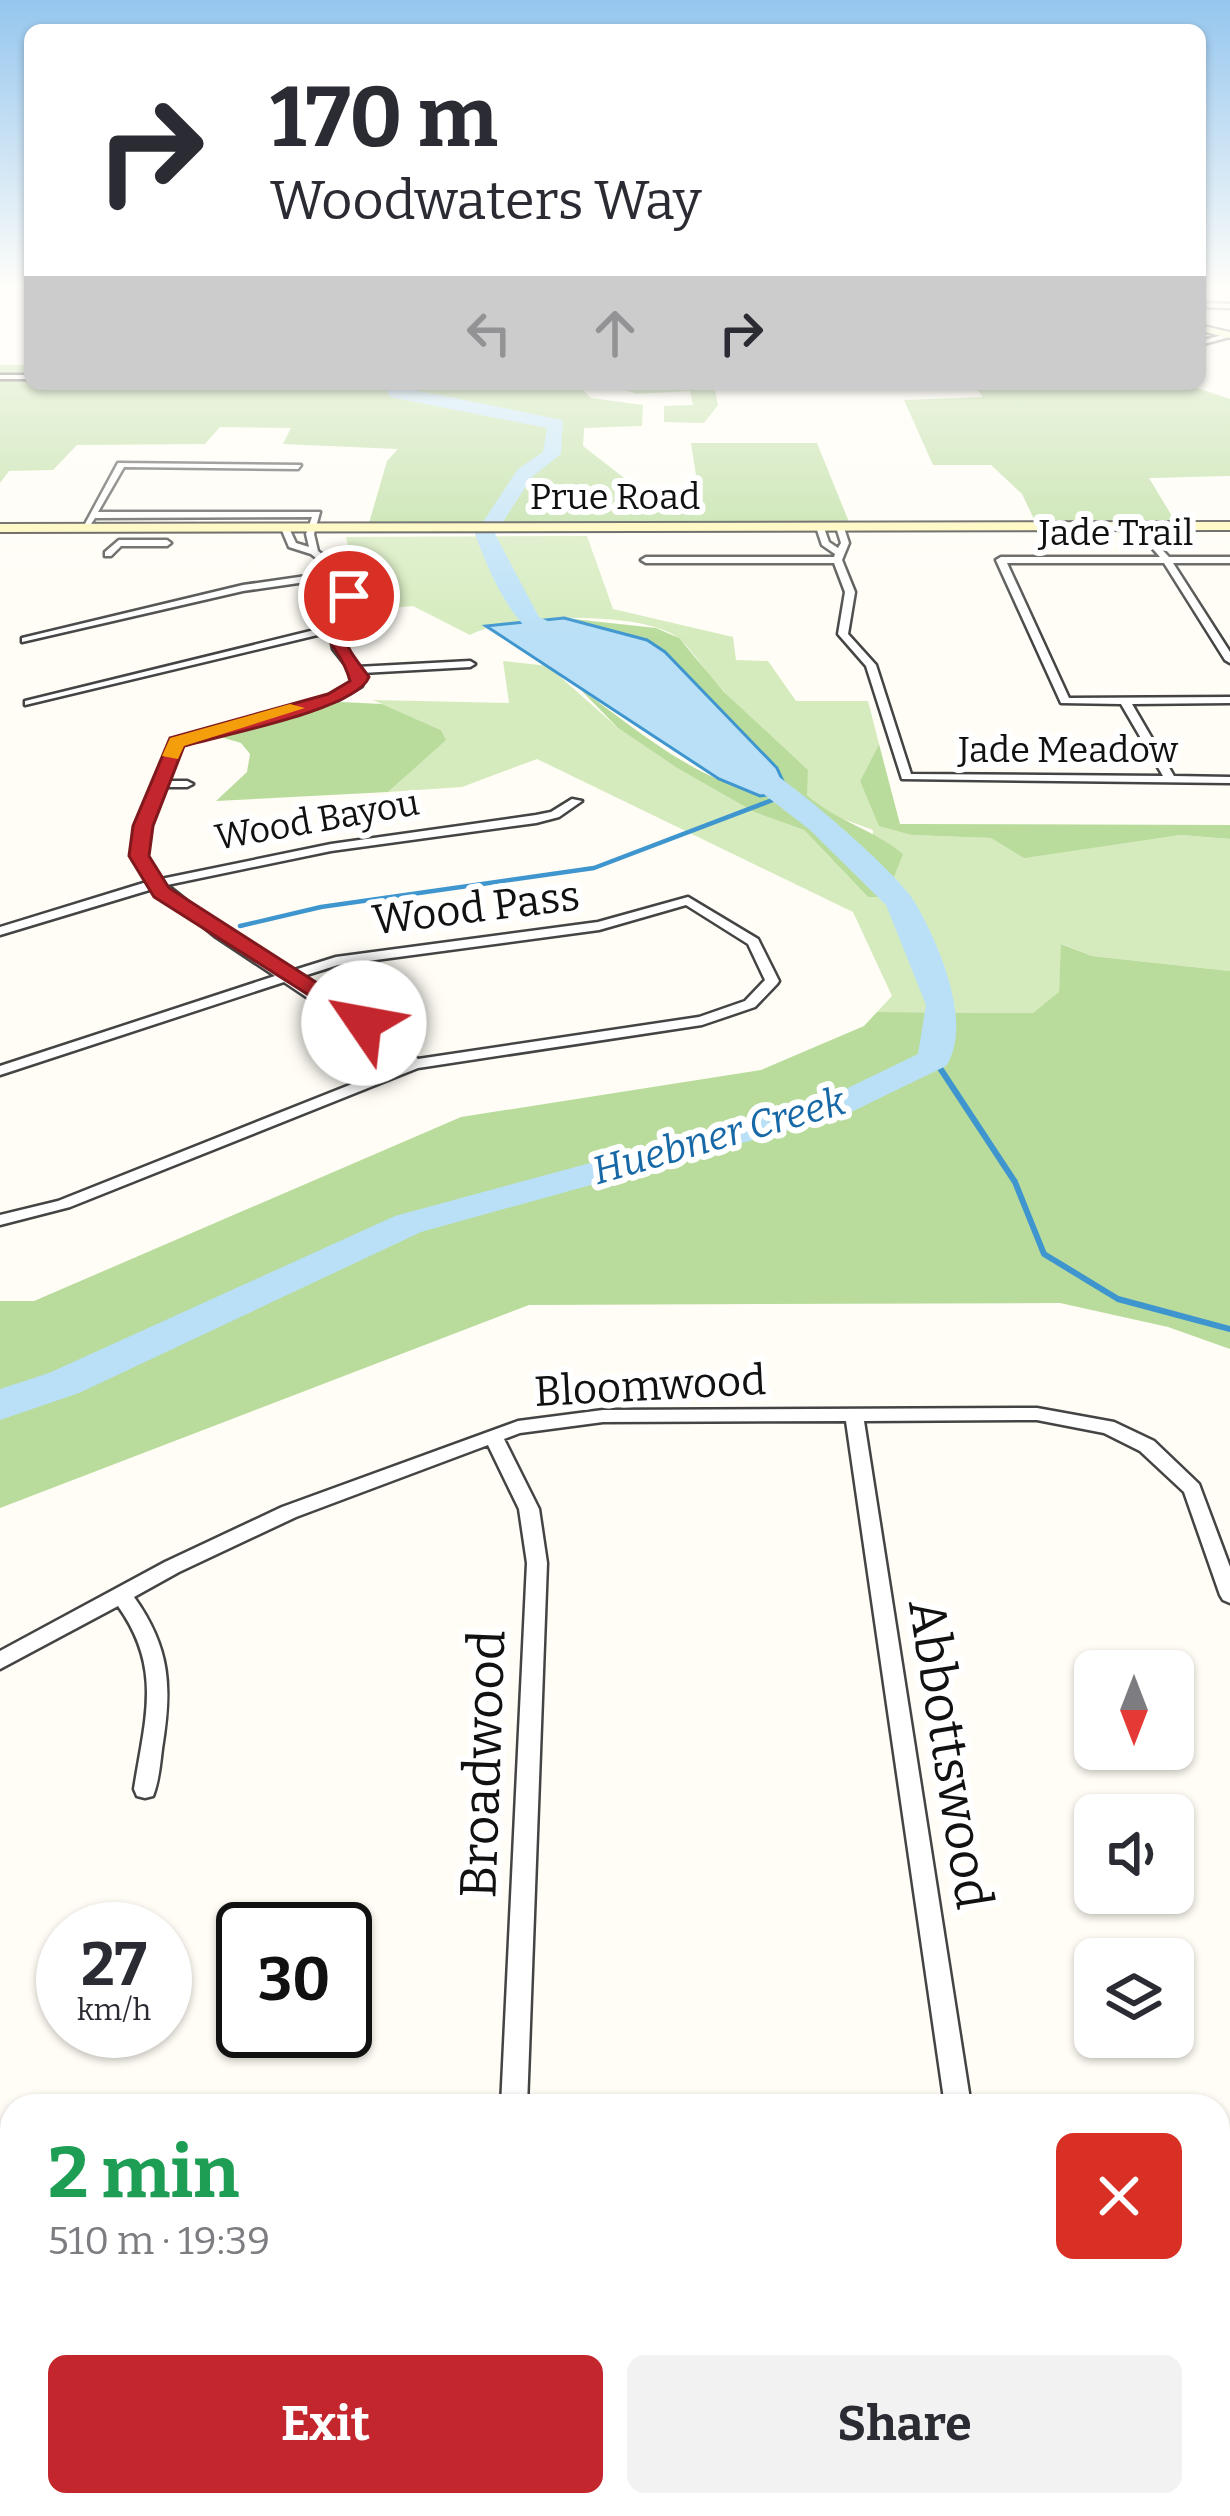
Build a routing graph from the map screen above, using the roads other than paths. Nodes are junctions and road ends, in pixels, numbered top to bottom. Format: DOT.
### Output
graph roads {
  1 [pos="298,467"];
  2 [pos="93,514"];
  3 [pos="1136,526"];
  4 [pos="1230,526"];
  5 [pos="0,528"];
  6 [pos="84,528"];
  7 [pos="142,528"];
  8 [pos="1161,533"];
  9 [pos="822,534"];
  10 [pos="843,534"];
  11 [pos="287,535"];
  12 [pos="1146,539"];
  13 [pos="312,540"];
  14 [pos="132,543"];
  15 [pos="167,543"];
  16 [pos="108,554"];
  17 [pos="838,556"];
  18 [pos="1164,556"];
  19 [pos="646,560"];
  20 [pos="1230,560"];
  21 [pos="343,574"];
  22 [pos="336,628"];
  23 [pos="26,640"];
  24 [pos="1230,660"];
  25 [pos="470,664"];
  26 [pos="355,670"];
  27 [pos="1230,700"];
  28 [pos="1125,701"];
  29 [pos="29,703"];
  30 [pos="1171,780"];
  31 [pos="1230,780"];
  32 [pos="161,784"];
  33 [pos="187,784"];
  34 [pos="576,801"];
  35 [pos="152,882"];
  36 [pos="0,932"];
  37 [pos="291,976"];
  38 [pos="416,1064"];
  39 [pos="0,1071"];
  40 [pos="0,1220"];
  41 [pos="854,1415"];
  42 [pos="493,1436"];
  43 [pos="1223,1551"];
  44 [pos="121,1594"];
  45 [pos="1230,1595"];
  46 [pos="0,1660"];
  47 [pos="145,1789"];
  48 [pos="515,2094"];
  49 [pos="956,2094"];
  1 -- 2 [label="street"];
  2 -- 6 [label="street"];
  2 -- 13 [label="street"];
  3 -- 8 [label="main road, Prue Road"];
  3 -- 10 [label="main road, Prue Road"];
  3 -- 12 [label="street"];
  4 -- 8 [label="main road, Prue Road"];
  5 -- 6 [label="main road, Prue Road"];
  6 -- 7 [label="main road, Prue Road"];
  7 -- 11 [label="main road, Prue Road"];
  7 -- 14 [label="street"];
  8 -- 12 [label="street"];
  8 -- 18 [label="street"];
  9 -- 10 [label="main road, Prue Road"];
  9 -- 13 [label="main road, Prue Road"];
  9 -- 17 [label="street"];
  10 -- 17 [label="street"];
  11 -- 13 [label="main road, Prue Road"];
  11 -- 13 [label="street"];
  12 -- 18 [label="street"];
  13 -- 21 [label="street"];
  14 -- 15 [label="street"];
  14 -- 16 [label="street"];
  17 -- 19 [label="street"];
  17 -- 30 [label="street, Jade Meadow"];
  18 -- 20 [label="street, Jade Trail"];
  18 -- 24 [label="street"];
  18 -- 28 [label="street, Jade Trail"];
  21 -- 22 [label="street"];
  21 -- 23 [label="street"];
  22 -- 26 [label="street"];
  22 -- 29 [label="street"];
  25 -- 26 [label="street"];
  26 -- 32 [label="street"];
  27 -- 28 [label="street"];
  28 -- 30 [label="street"];
  30 -- 31 [label="street, Jade Meadow"];
  32 -- 33 [label="street"];
  32 -- 35 [label="street"];
  34 -- 35 [label="street, Wood Bayou"];
  35 -- 36 [label="street, Wood Bayou"];
  35 -- 37 [label="street"];
  37 -- 38 [label="street"];
  37 -- 38 [label="street, Wood Pass"];
  37 -- 39 [label="street, Wood Pass"];
  38 -- 40 [label="street"];
  41 -- 42 [label="street, Bloomwood"];
  41 -- 43 [label="street, Bloomwood"];
  41 -- 49 [label="street, Abbottswood"];
  42 -- 44 [label="street, Bloomwood"];
  42 -- 48 [label="street, Broadwood"];
  43 -- 45 [label="street, Bloomwood"];
  44 -- 46 [label="street, Bloomwood"];
  44 -- 47 [label="street"];
}
